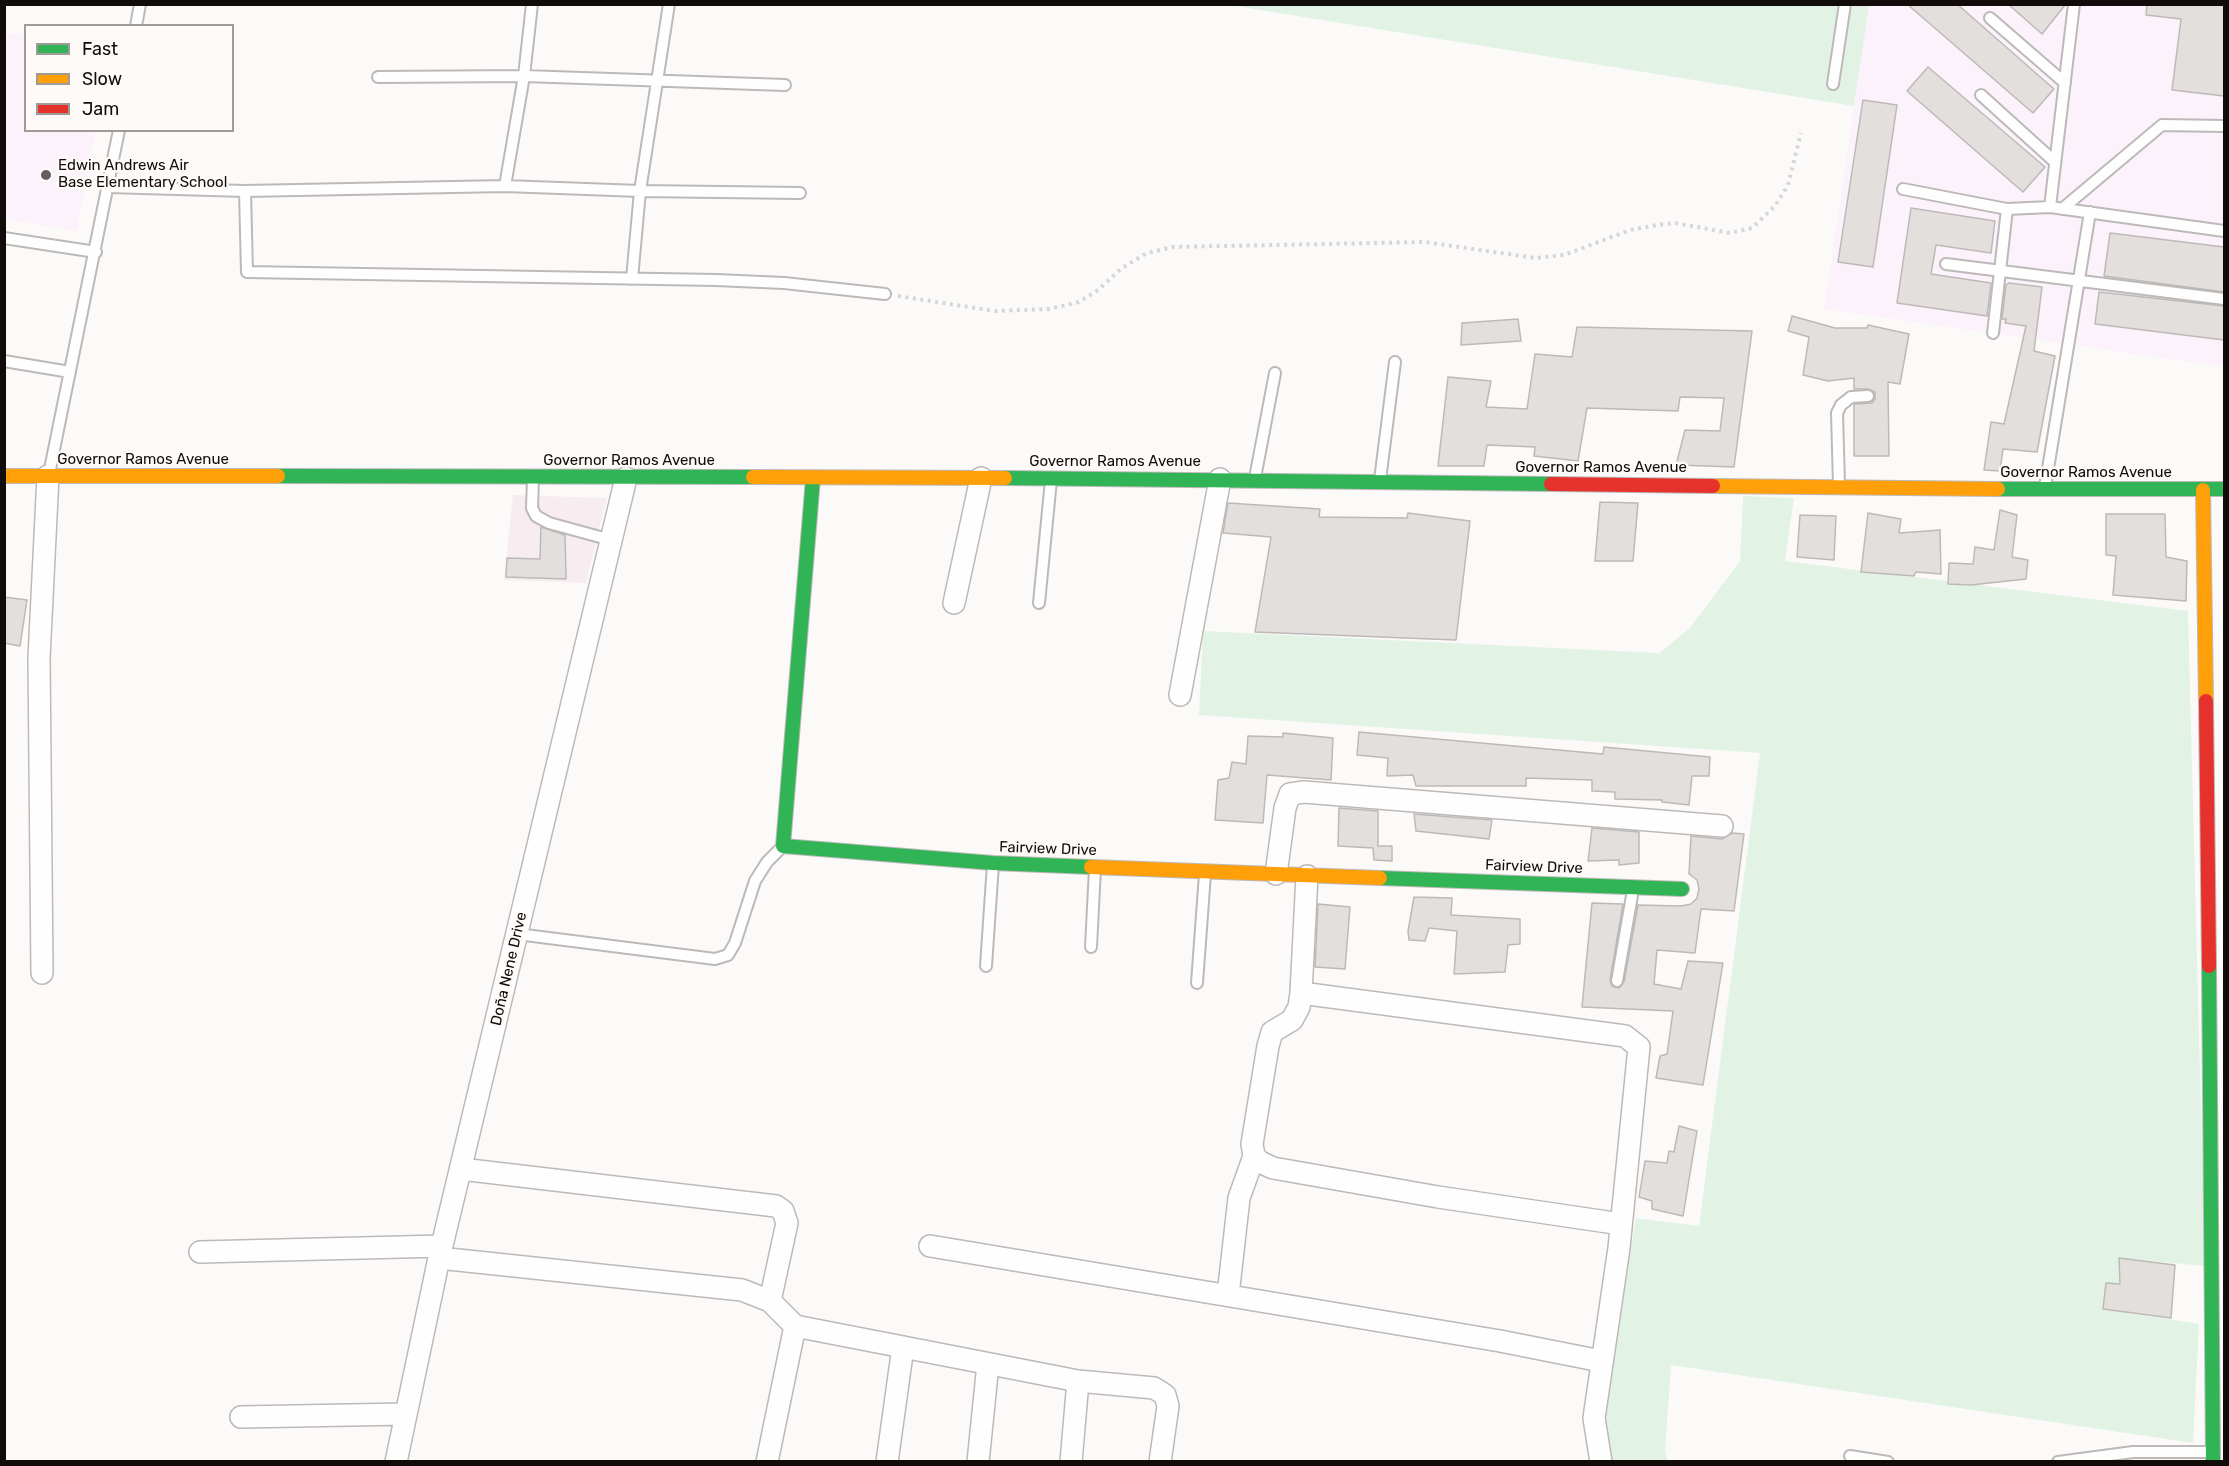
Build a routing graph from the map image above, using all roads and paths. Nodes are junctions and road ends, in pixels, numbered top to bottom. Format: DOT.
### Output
graph roads {
  1 [pos="140,4"];
  2 [pos="532,4"];
  3 [pos="669,4"];
  4 [pos="1845,4"];
  5 [pos="2072,6"];
  6 [pos="1990,18"];
  7 [pos="136,24"];
  8 [pos="524,76"];
  9 [pos="378,77"];
  10 [pos="658,82"];
  11 [pos="2064,83"];
  12 [pos="1833,84"];
  13 [pos="785,85"];
  14 [pos="1981,95"];
  15 [pos="2224,126"];
  16 [pos="119,132"];
  17 [pos="1801,133"];
  18 [pos="2055,162"];
  19 [pos="505,186"];
  20 [pos="109,187"];
  21 [pos="1903,189"];
  22 [pos="245,191"];
  23 [pos="640,191"];
  24 [pos="800,193"];
  25 [pos="2050,207"];
  26 [pos="2062,208"];
  27 [pos="2007,209"];
  28 [pos="2090,212"];
  29 [pos="2224,231"];
  30 [pos="4,238"];
  31 [pos="96,252"];
  32 [pos="1946,264"];
  33 [pos="2000,272"];
  34 [pos="632,279"];
  35 [pos="2080,283"];
  36 [pos="885,294"];
  37 [pos="2224,299"];
  38 [pos="1993,333"];
  39 [pos="4,362"];
  40 [pos="1395,362"];
  41 [pos="70,372"];
  42 [pos="1275,373"];
  43 [pos="1868,396"];
  44 [pos="4,476"];
  45 [pos="48,476"];
  46 [pos="813,477"];
  47 [pos="533,478"];
  48 [pos="626,478"];
  49 [pos="981,478"];
  50 [pos="1051,479"];
  51 [pos="1220,479"];
  52 [pos="1255,480"];
  53 [pos="1379,483"];
  54 [pos="1839,487"];
  55 [pos="2224,489"];
  56 [pos="2044,490"];
  57 [pos="2203,490"];
  58 [pos="611,540"];
  59 [pos="954,603"];
  60 [pos="1040,603"];
  61 [pos="1180,695"];
  62 [pos="1722,826"];
  63 [pos="783,846"];
  64 [pos="993,863"];
  65 [pos="1095,867"];
  66 [pos="1205,870"];
  67 [pos="1276,874"];
  68 [pos="1307,876"];
  69 [pos="1633,887"];
  70 [pos="1682,889"];
  71 [pos="517,933"];
  72 [pos="1091,947"];
  73 [pos="986,966"];
  74 [pos="42,973"];
  75 [pos="1617,981"];
  76 [pos="1197,983"];
  77 [pos="1301,993"];
  78 [pos="1254,1156"];
  79 [pos="461,1169"];
  80 [pos="1621,1224"];
  81 [pos="930,1246"];
  82 [pos="200,1252"];
  83 [pos="441,1252"];
  84 [pos="1228,1295"];
  85 [pos="770,1301"];
  86 [pos="2219,1319"];
  87 [pos="795,1326"];
  88 [pos="903,1347"];
  89 [pos="1601,1361"];
  90 [pos="987,1364"];
  91 [pos="1078,1381"];
  92 [pos="405,1414"];
  93 [pos="241,1417"];
  94 [pos="1850,1456"];
  95 [pos="2213,1457"];
  96 [pos="396,1461"];
  97 [pos="767,1461"];
  98 [pos="886,1461"];
  99 [pos="978,1461"];
  100 [pos="1071,1461"];
  101 [pos="1160,1461"];
  102 [pos="1600,1461"];
  103 [pos="1888,1461"];
  104 [pos="2058,1461"];
  1 -- 7 [label="lane"];
  2 -- 8 [label="lane"];
  3 -- 10 [label="lane"];
  4 -- 12 [label="lane"];
  5 -- 11 [label="lane"];
  6 -- 11 [label="lane"];
  8 -- 9 [label="lane"];
  8 -- 10 [label="lane"];
  8 -- 19 [label="lane"];
  10 -- 13 [label="lane"];
  10 -- 23 [label="lane"];
  11 -- 18 [label="lane"];
  14 -- 18 [label="lane"];
  15 -- 26 [label="lane"];
  16 -- 20 [label="lane"];
  17 -- 36 [label="path"];
  18 -- 25 [label="lane"];
  19 -- 22 [label="lane"];
  19 -- 23 [label="lane"];
  20 -- 22 [label="lane"];
  20 -- 31 [label="lane"];
  21 -- 27 [label="lane"];
  22 -- 34 [label="lane"];
  23 -- 24 [label="lane"];
  23 -- 34 [label="lane"];
  25 -- 26 [label="lane"];
  25 -- 27 [label="lane"];
  26 -- 28 [label="lane"];
  27 -- 33 [label="lane"];
  28 -- 29 [label="lane"];
  28 -- 35 [label="lane"];
  30 -- 31 [label="lane"];
  31 -- 41 [label="lane"];
  32 -- 33 [label="lane"];
  33 -- 35 [label="lane"];
  33 -- 38 [label="lane"];
  34 -- 36 [label="lane"];
  35 -- 37 [label="lane"];
  35 -- 56 [label="lane"];
  39 -- 41 [label="lane"];
  40 -- 53 [label="lane"];
  41 -- 45 [label="lane"];
  42 -- 52 [label="lane"];
  43 -- 54 [label="lane"];
  44 -- 45 [label="main road, Governor Ramos Avenue"];
  45 -- 47 [label="main road, Governor Ramos Avenue"];
  45 -- 74 [label="street"];
  46 -- 48 [label="main road, Governor Ramos Avenue"];
  46 -- 49 [label="main road, Governor Ramos Avenue"];
  46 -- 63 [label="main road"];
  47 -- 48 [label="main road, Governor Ramos Avenue"];
  47 -- 58 [label="lane"];
  48 -- 58 [label="street, Doña Nene Drive"];
  49 -- 50 [label="main road, Governor Ramos Avenue"];
  49 -- 59 [label="street"];
  50 -- 51 [label="main road, Governor Ramos Avenue"];
  50 -- 60 [label="lane"];
  51 -- 52 [label="main road, Governor Ramos Avenue"];
  51 -- 61 [label="street"];
  52 -- 53 [label="main road, Governor Ramos Avenue"];
  53 -- 54 [label="main road, Governor Ramos Avenue"];
  54 -- 56 [label="main road, Governor Ramos Avenue"];
  55 -- 57 [label="main road, Governor Ramos Avenue"];
  56 -- 57 [label="main road, Governor Ramos Avenue"];
  57 -- 86 [label="main road"];
  58 -- 71 [label="street, Doña Nene Drive"];
  62 -- 67 [label="street"];
  63 -- 64 [label="main road, Fairview Drive"];
  63 -- 71 [label="lane"];
  64 -- 65 [label="main road, Fairview Drive"];
  64 -- 73 [label="lane"];
  65 -- 66 [label="main road, Fairview Drive"];
  65 -- 72 [label="lane"];
  66 -- 67 [label="main road, Fairview Drive"];
  66 -- 76 [label="lane"];
  67 -- 68 [label="main road, Fairview Drive"];
  68 -- 69 [label="main road, Fairview Drive"];
  68 -- 77 [label="street"];
  69 -- 70 [label="main road, Fairview Drive"];
  69 -- 75 [label="lane"];
  71 -- 79 [label="street, Doña Nene Drive"];
  77 -- 78 [label="street"];
  77 -- 80 [label="street"];
  78 -- 80 [label="street"];
  78 -- 84 [label="street"];
  79 -- 83 [label="street, Doña Nene Drive"];
  79 -- 85 [label="street"];
  80 -- 89 [label="street"];
  81 -- 84 [label="street"];
  82 -- 83 [label="street"];
  83 -- 85 [label="street"];
  83 -- 92 [label="street, Doña Nene Drive"];
  84 -- 89 [label="street"];
  85 -- 87 [label="street"];
  86 -- 95 [label="main road"];
  87 -- 88 [label="street"];
  87 -- 97 [label="street"];
  88 -- 90 [label="street"];
  88 -- 98 [label="street"];
  89 -- 102 [label="street"];
  90 -- 91 [label="street"];
  90 -- 99 [label="street"];
  91 -- 100 [label="street"];
  91 -- 101 [label="street"];
  92 -- 93 [label="street"];
  92 -- 96 [label="street, Doña Nene Drive"];
  94 -- 103 [label="lane"];
  95 -- 104 [label="lane"];
}
